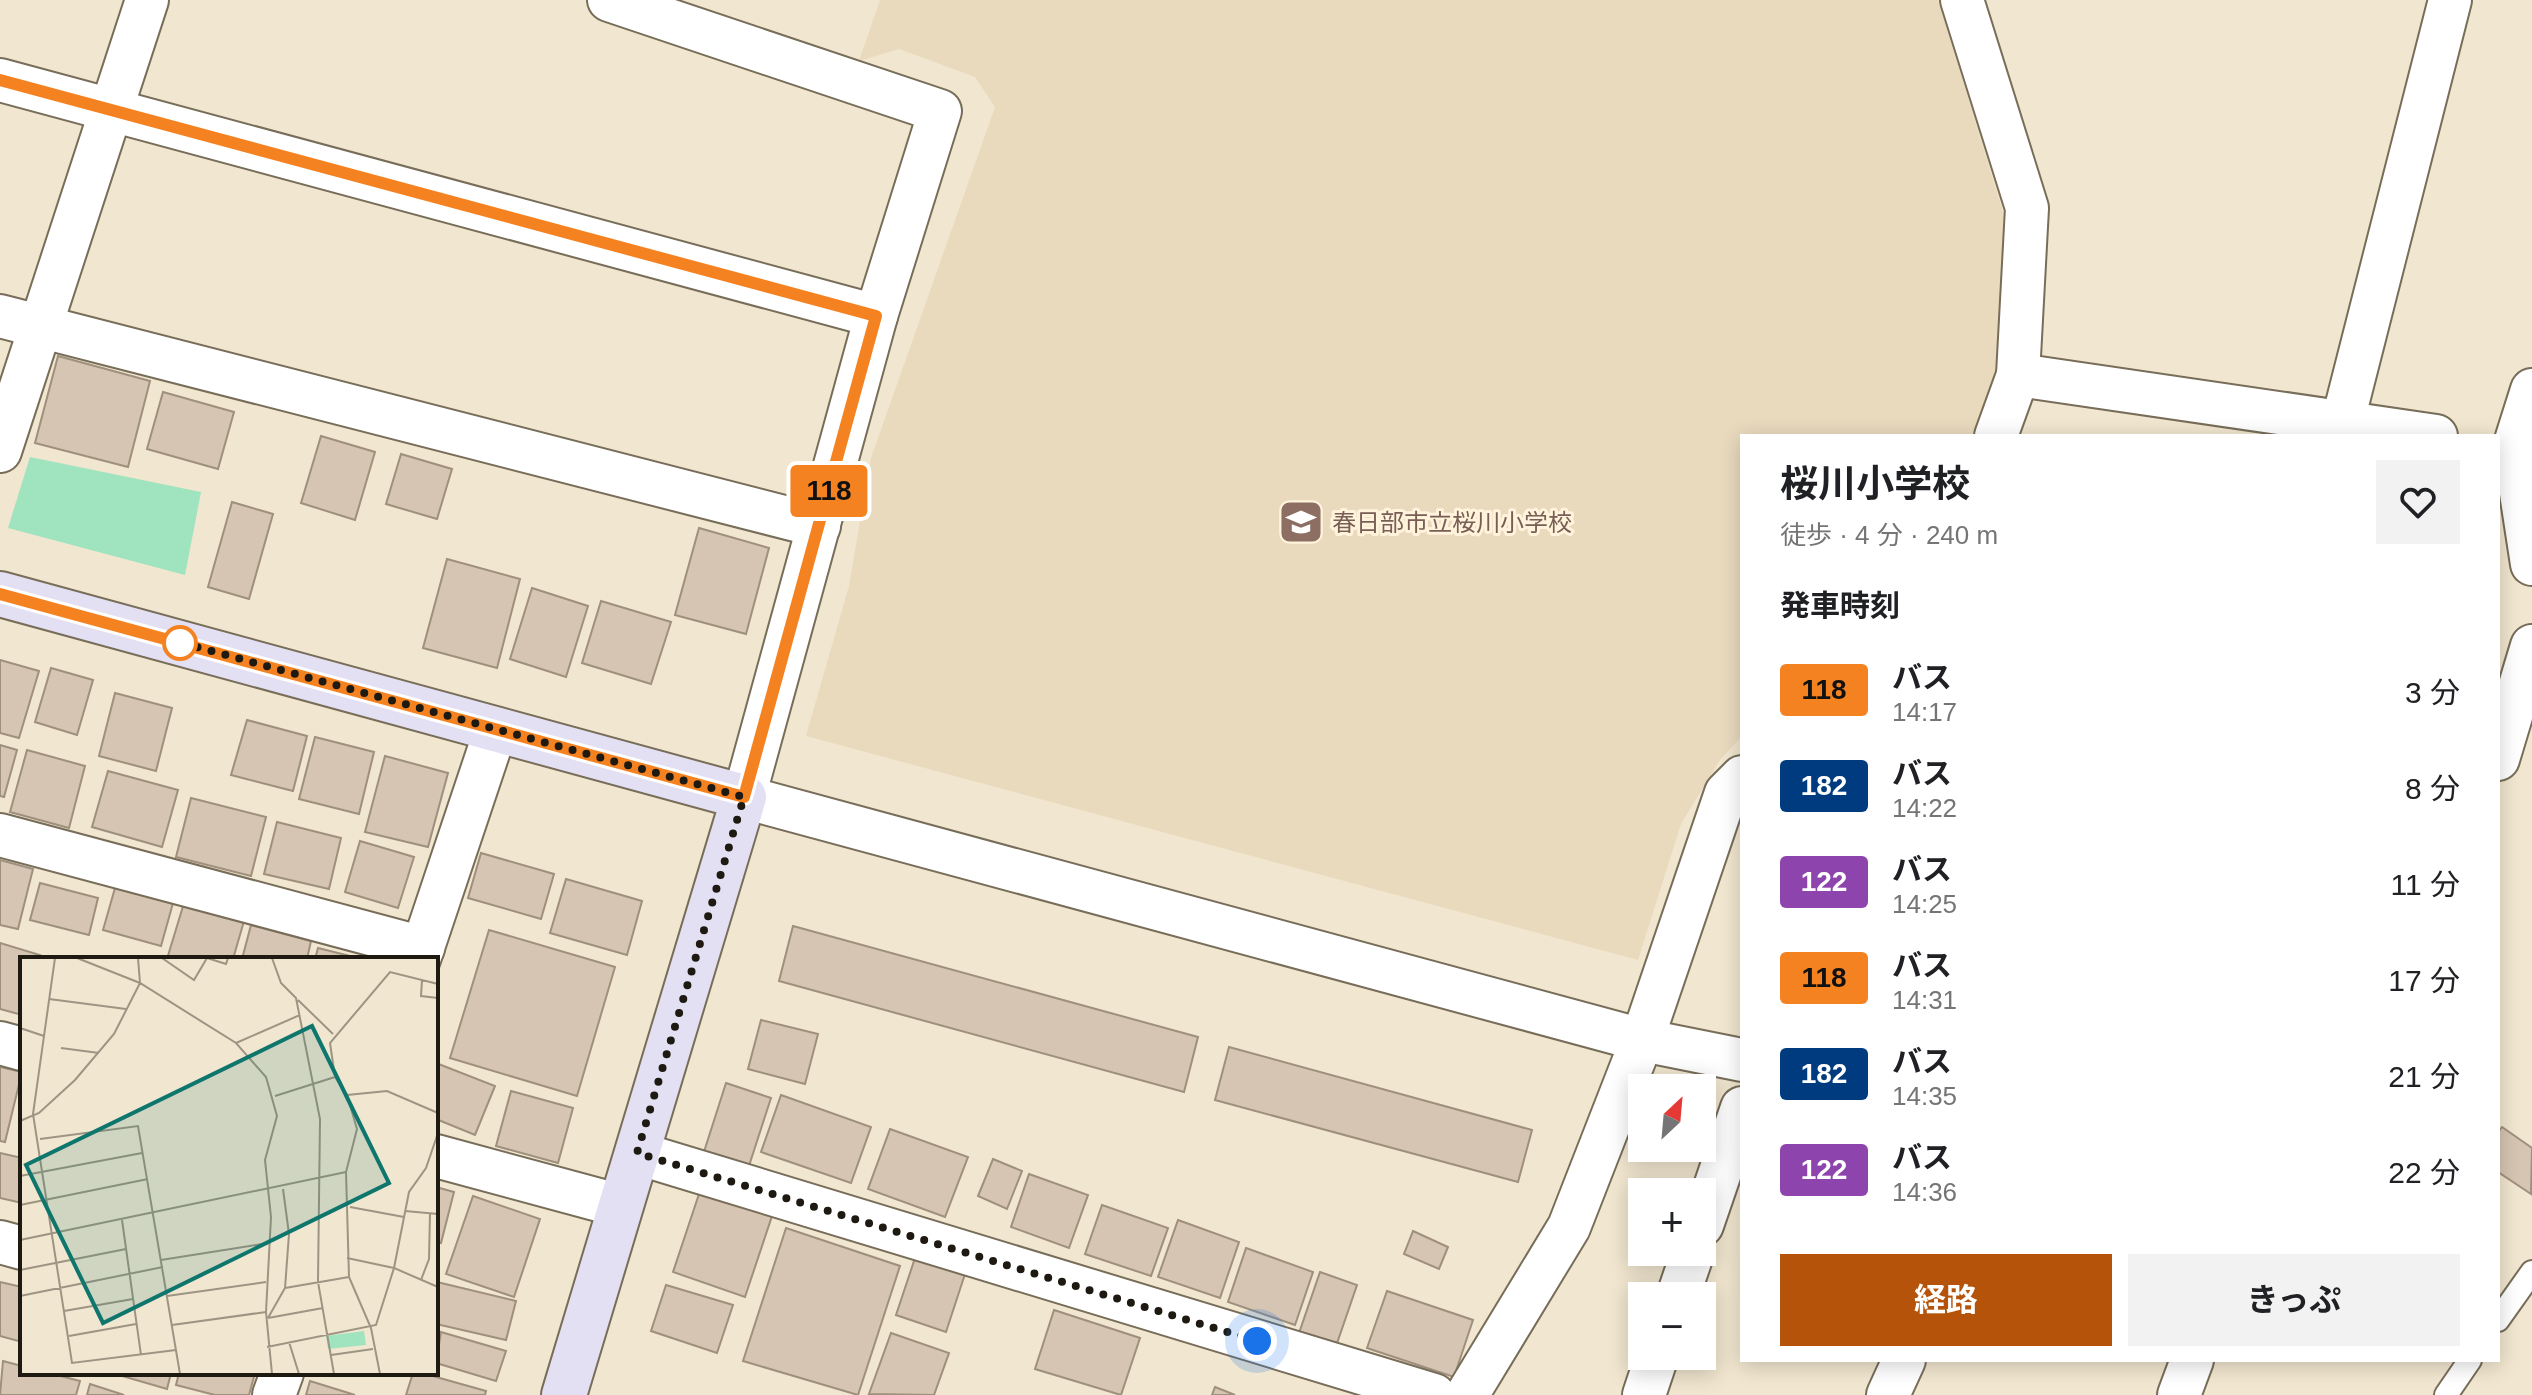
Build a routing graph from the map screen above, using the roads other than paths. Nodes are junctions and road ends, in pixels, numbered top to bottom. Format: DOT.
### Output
graph roads {
  1 [pos="147,0"];
  2 [pos="609,0"];
  3 [pos="1962,0"];
  4 [pos="2450,0"];
  5 [pos="0,80"];
  6 [pos="111,109"];
  7 [pos="0,316"];
  8 [pos="876,316"];
  9 [pos="39,326"];
  10 [pos="2018,375"];
  11 [pos="2532,390"];
  12 [pos="2341,430"];
  13 [pos="1997,434"];
  14 [pos="2404,434"];
  15 [pos="2506,446"];
  16 [pos="0,451"];
  17 [pos="819,526"];
  18 [pos="2532,564"];
  19 [pos="0,594"];
  20 [pos="2532,646"];
  21 [pos="496,729"];
  22 [pos="2500,752"];
  23 [pos="1740,779"];
  24 [pos="744,797"];
  25 [pos="0,835"];
  26 [pos="421,954"];
  27 [pos="1642,1040"];
  28 [pos="0,1043"];
  29 [pos="20,1048"];
  30 [pos="1740,1060"];
  31 [pos="1740,1114"];
  32 [pos="637,1153"];
  33 [pos="438,1157"];
  34 [pos="1716,1184"];
  35 [pos="621,1206"];
  36 [pos="0,1242"];
  37 [pos="20,1247"];
  38 [pos="2532,1272"];
  39 [pos="2500,1317"];
  40 [pos="1903,1362"];
  41 [pos="2191,1362"];
  42 [pos="2469,1362"];
  43 [pos="1652,1370"];
  44 [pos="281,1375"];
  45 [pos="274,1395"];
  46 [pos="564,1395"];
  47 [pos="1434,1395"];
  48 [pos="1467,1395"];
  49 [pos="1644,1395"];
  50 [pos="1888,1395"];
  51 [pos="2179,1395"];
  52 [pos="2446,1395"];
  1 -- 6 [label="street"];
  2 -- 8 [label="street"];
  3 -- 10 [label="street"];
  4 -- 12 [label="street"];
  5 -- 6 [label="street"];
  6 -- 8 [label="street"];
  6 -- 9 [label="street"];
  7 -- 9 [label="street"];
  8 -- 17 [label="street"];
  9 -- 16 [label="street"];
  9 -- 17 [label="street"];
  10 -- 12 [label="street"];
  10 -- 13 [label="street"];
  11 -- 15 [label="street"];
  12 -- 14 [label="street"];
  15 -- 18 [label="street"];
  17 -- 24 [label="street"];
  19 -- 21 [label="street"];
  20 -- 22 [label="street"];
  21 -- 24 [label="street"];
  21 -- 26 [label="street"];
  23 -- 27 [label="street"];
  24 -- 27 [label="street"];
  24 -- 32 [label="street"];
  25 -- 26 [label="street"];
  27 -- 30 [label="street"];
  27 -- 48 [label="street"];
  28 -- 29 [label="street"];
  31 -- 34 [label="street"];
  32 -- 35 [label="street"];
  32 -- 47 [label="street"];
  33 -- 35 [label="street"];
  35 -- 46 [label="street"];
  36 -- 37 [label="street"];
  38 -- 39 [label="lane"];
  40 -- 50 [label="street"];
  41 -- 51 [label="street"];
  42 -- 52 [label="lane"];
  43 -- 49 [label="street"];
  44 -- 45 [label="street"];
}
